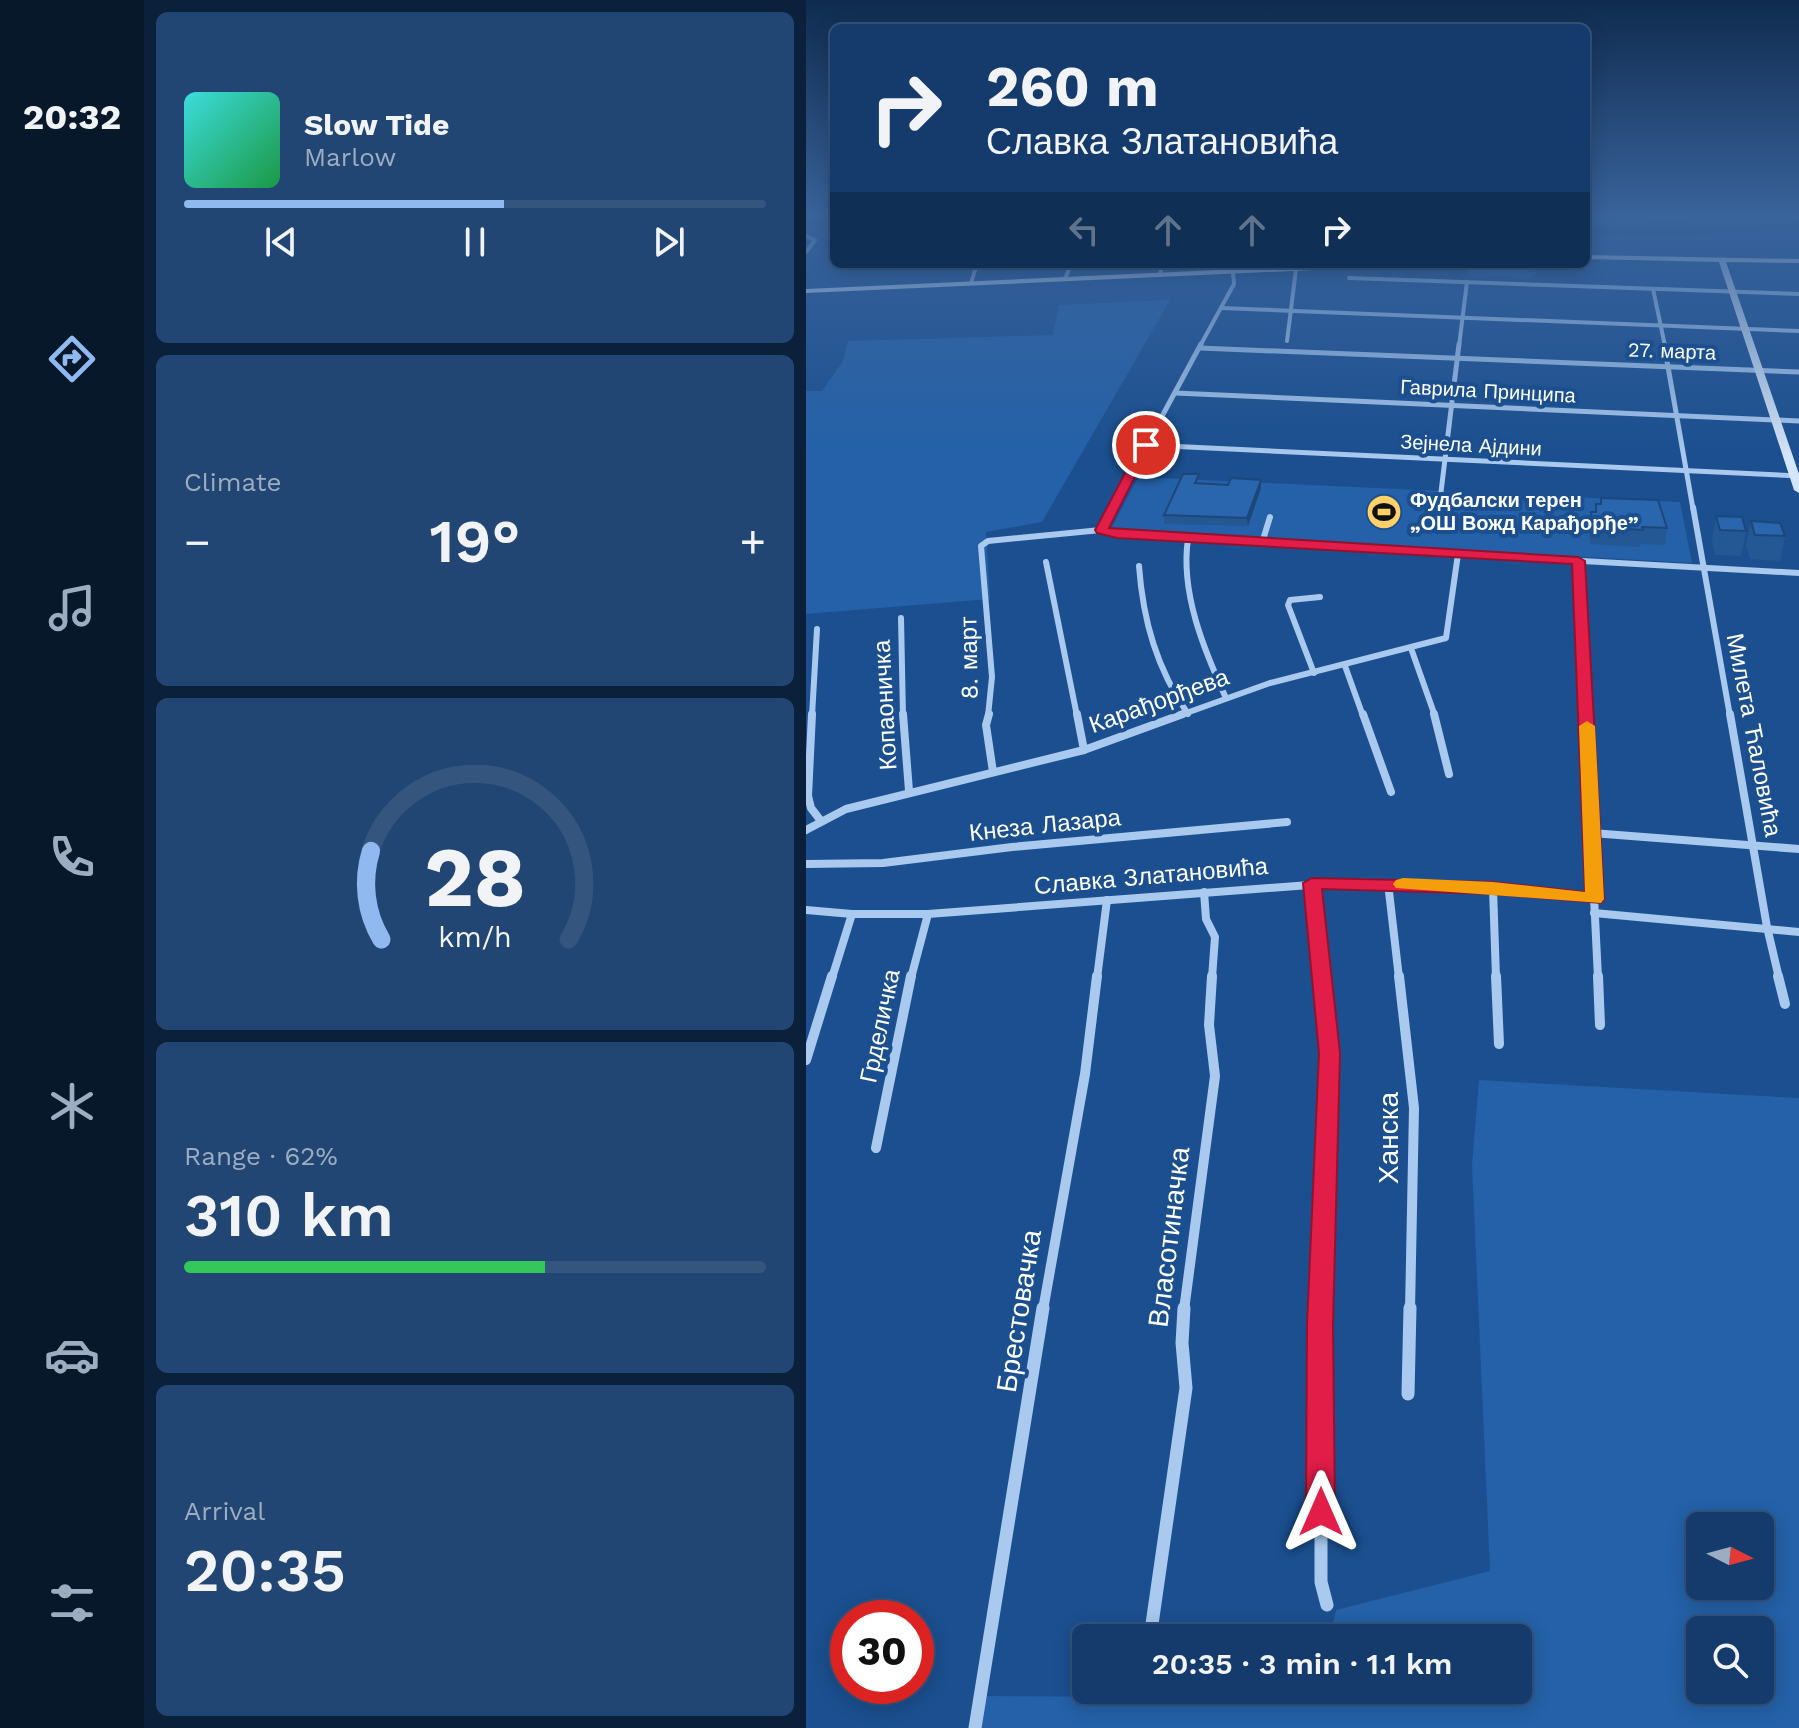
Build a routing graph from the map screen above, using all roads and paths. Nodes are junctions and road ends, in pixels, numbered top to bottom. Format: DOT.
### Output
graph roads {
  1 [pos="1227,297"];
  2 [pos="1293,297"];
  3 [pos="1465,297"];
  4 [pos="1655,297"];
  5 [pos="1735,297"];
  6 [pos="1221,308"];
  7 [pos="1291,311"];
  8 [pos="1463,318"];
  9 [pos="1661,326"];
  10 [pos="1746,329"];
  11 [pos="1799,331"];
  12 [pos="1287,341"];
  13 [pos="1200,348"];
  14 [pos="1459,359"];
  15 [pos="1668,367"];
  16 [pos="1759,371"];
  17 [pos="1799,372"];
  18 [pos="1175,393"];
  19 [pos="1452,405"];
  20 [pos="1679,415"];
  21 [pos="1776,420"];
  22 [pos="1799,421"];
  23 [pos="1146,445"];
  24 [pos="1445,460"];
  25 [pos="1688,472"];
  26 [pos="1797,476"];
  27 [pos="1799,490"];
  28 [pos="1441,492"];
  29 [pos="1270,517"];
  30 [pos="1101,530"];
  31 [pos="1188,539"];
  32 [pos="1262,543"];
  33 [pos="1458,554"];
  34 [pos="1578,561"];
  35 [pos="1046,562"];
  36 [pos="1139,566"];
  37 [pos="1702,567"];
  38 [pos="1799,573"];
  39 [pos="1320,597"];
  40 [pos="901,618"];
  41 [pos="817,629"];
  42 [pos="1412,651"];
  43 [pos="1345,666"];
  44 [pos="1314,673"];
  45 [pos="1226,698"];
  46 [pos="1188,714"];
  47 [pos="1084,750"];
  48 [pos="993,772"];
  49 [pos="1449,774"];
  50 [pos="909,791"];
  51 [pos="1391,792"];
  52 [pos="821,821"];
  53 [pos="1287,822"];
  54 [pos="806,830"];
  55 [pos="1592,833"];
  56 [pos="1755,846"];
  57 [pos="1799,849"];
  58 [pos="806,864"];
  59 [pos="1312,883"];
  60 [pos="1388,883"];
  61 [pos="1493,888"];
  62 [pos="1204,892"];
  63 [pos="1594,899"];
  64 [pos="1107,900"];
  65 [pos="806,910"];
  66 [pos="1594,913"];
  67 [pos="852,914"];
  68 [pos="928,914"];
  69 [pos="1767,927"];
  70 [pos="1799,932"];
  71 [pos="1785,1004"];
  72 [pos="1600,1025"];
  73 [pos="1499,1044"];
  74 [pos="806,1060"];
  75 [pos="876,1148"];
  76 [pos="1408,1394"];
  77 [pos="1327,1605"];
  78 [pos="1152,1624"];
  79 [pos="975,1728"];
  1 -- 6 [label="street"];
  2 -- 7 [label="street"];
  3 -- 8 [label="street"];
  4 -- 9 [label="street, Милета Ћаловића"];
  5 -- 10 [label="main road"];
  6 -- 7 [label="street"];
  6 -- 13 [label="street"];
  7 -- 8 [label="street"];
  7 -- 12 [label="street"];
  8 -- 9 [label="street"];
  8 -- 14 [label="street"];
  9 -- 10 [label="street"];
  9 -- 15 [label="street, Милета Ћаловића"];
  10 -- 11 [label="street"];
  10 -- 16 [label="main road"];
  13 -- 14 [label="street, 27. марта"];
  13 -- 18 [label="street"];
  14 -- 15 [label="street, 27. марта"];
  14 -- 19 [label="street"];
  15 -- 16 [label="street, 27. марта"];
  15 -- 20 [label="street, Милета Ћаловића"];
  16 -- 17 [label="street, 27. марта"];
  16 -- 21 [label="main road"];
  18 -- 19 [label="street, Гаврила Принципа"];
  18 -- 23 [label="street"];
  19 -- 20 [label="street, Гаврила Принципа"];
  19 -- 24 [label="street"];
  20 -- 21 [label="street, Гаврила Принципа"];
  20 -- 25 [label="street, Милета Ћаловића"];
  21 -- 22 [label="street, Гаврила Принципа"];
  21 -- 26 [label="main road"];
  23 -- 24 [label="street, Зејнела Ајдини"];
  23 -- 30 [label="street"];
  24 -- 25 [label="street, Зејнела Ајдини"];
  24 -- 28 [label="street"];
  25 -- 26 [label="street, Зејнела Ајдини"];
  25 -- 37 [label="street, Милета Ћаловића"];
  26 -- 27 [label="main road"];
  29 -- 32 [label="street"];
  30 -- 31 [label="street"];
  30 -- 48 [label="street, 8. март"];
  31 -- 32 [label="street"];
  31 -- 45 [label="street"];
  32 -- 33 [label="street"];
  33 -- 34 [label="street"];
  33 -- 42 [label="street, Карађорђева"];
  34 -- 37 [label="street"];
  34 -- 55 [label="street"];
  35 -- 47 [label="street"];
  36 -- 46 [label="street"];
  37 -- 38 [label="street"];
  37 -- 56 [label="street, Милета Ћаловића"];
  39 -- 44 [label="street"];
  40 -- 50 [label="street, Копаоничка"];
  41 -- 52 [label="street"];
  42 -- 43 [label="street, Карађорђева"];
  42 -- 49 [label="street"];
  43 -- 44 [label="street, Карађорђева"];
  43 -- 51 [label="street"];
  44 -- 45 [label="street, Карађорђева"];
  45 -- 46 [label="street, Карађорђева"];
  46 -- 47 [label="street, Карађорђева"];
  47 -- 48 [label="street, Карађорђева"];
  48 -- 50 [label="street, Карађорђева"];
  50 -- 52 [label="street, Карађорђева"];
  52 -- 54 [label="street, Карађорђева"];
  53 -- 58 [label="street, Кнеза Лазара"];
  55 -- 56 [label="street"];
  55 -- 63 [label="street"];
  56 -- 57 [label="street"];
  56 -- 69 [label="street, Милета Ћаловића"];
  59 -- 60 [label="street, Славка Златановића"];
  59 -- 62 [label="street, Славка Златановића"];
  59 -- 77 [label="street"];
  60 -- 61 [label="street, Славка Златановића"];
  60 -- 76 [label="street, Ханска"];
  61 -- 63 [label="street, Славка Златановића"];
  61 -- 73 [label="street"];
  62 -- 64 [label="street, Славка Златановића"];
  62 -- 78 [label="street, Власотиначка"];
  63 -- 66 [label="street"];
  64 -- 68 [label="street, Славка Златановића"];
  64 -- 79 [label="street, Брестовачка"];
  65 -- 67 [label="street, Славка Златановића"];
  66 -- 69 [label="street"];
  66 -- 72 [label="street"];
  67 -- 68 [label="street, Славка Златановића"];
  67 -- 74 [label="street"];
  68 -- 75 [label="street, Грделичка"];
  69 -- 70 [label="street"];
  69 -- 71 [label="street, Милета Ћаловића"];
}
